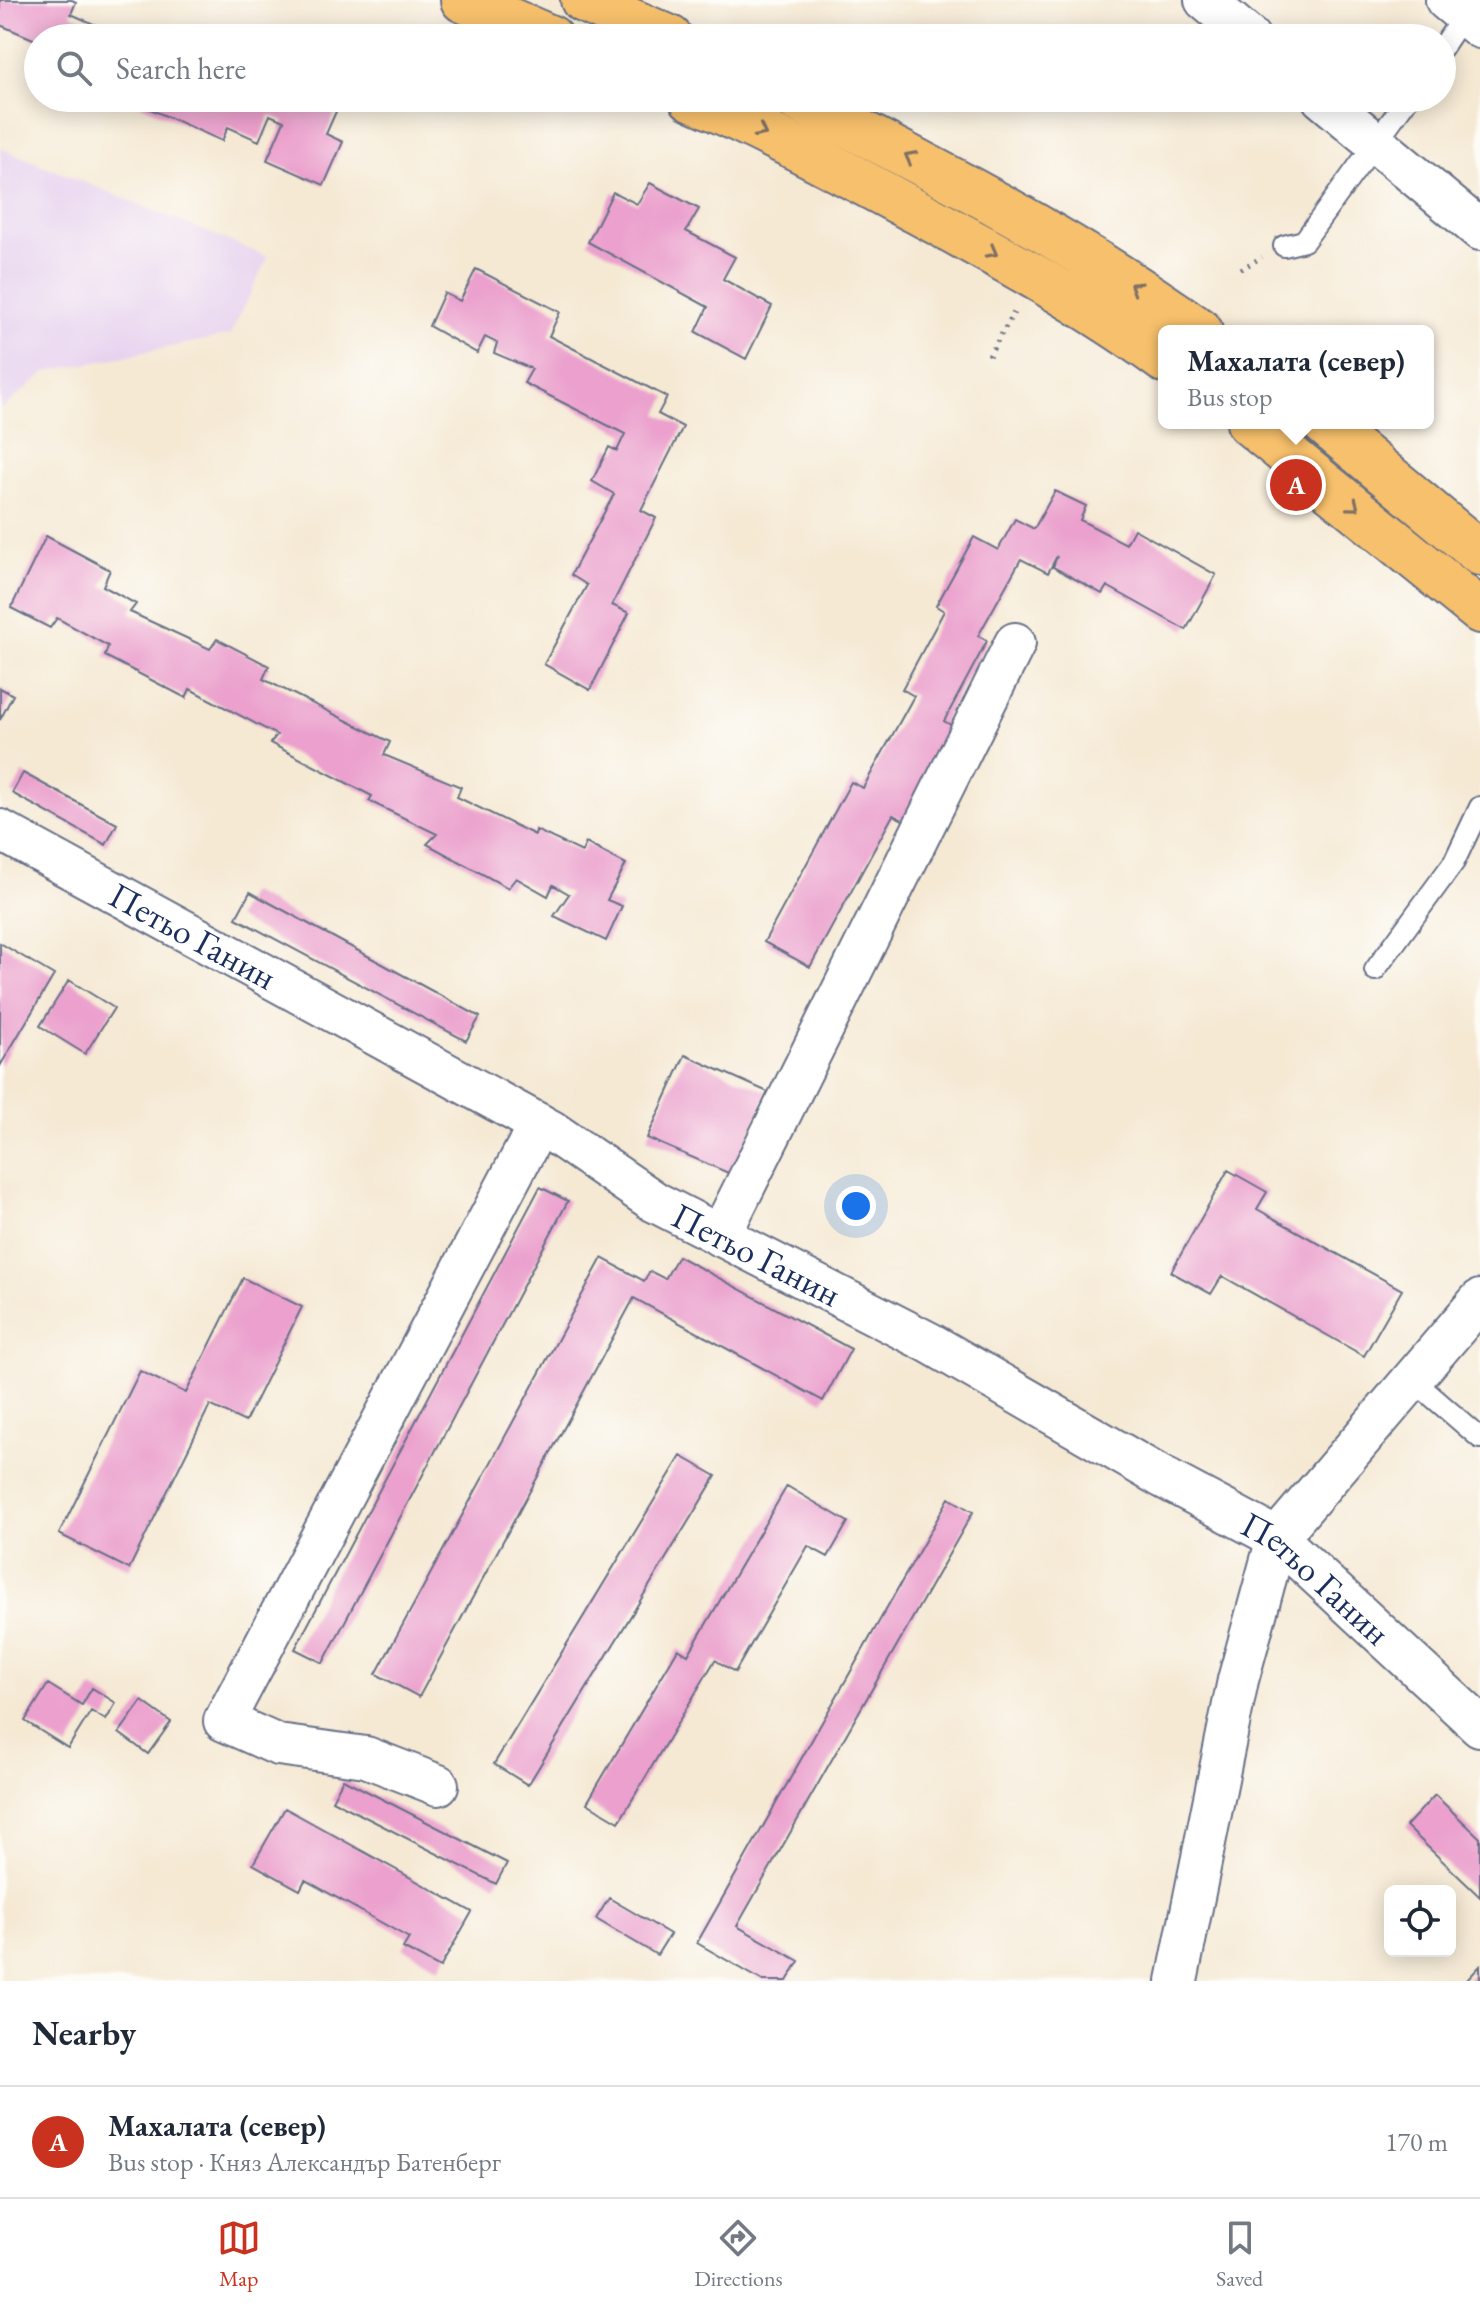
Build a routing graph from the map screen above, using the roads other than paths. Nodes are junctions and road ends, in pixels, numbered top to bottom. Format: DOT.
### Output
graph roads {
  1 [pos="463,0"];
  2 [pos="583,0"];
  3 [pos="1205,0"];
  4 [pos="519,24"];
  5 [pos="638,24"];
  6 [pos="1233,24"];
  7 [pos="719,112"];
  8 [pos="822,112"];
  9 [pos="1339,112"];
  10 [pos="1399,112"];
  11 [pos="1377,144"];
  12 [pos="1480,230"];
  13 [pos="1284,246"];
  14 [pos="1192,325"];
  15 [pos="1158,356"];
  16 [pos="1256,429"];
  17 [pos="1331,429"];
  18 [pos="1480,553"];
  19 [pos="1480,611"];
  20 [pos="1015,643"];
  21 [pos="1480,807"];
  22 [pos="0,830"];
  23 [pos="1375,970"];
  24 [pos="539,1124"];
  25 [pos="720,1236"];
  26 [pos="1480,1300"];
  27 [pos="1413,1380"];
  28 [pos="1480,1438"];
  29 [pos="1277,1538"];
  30 [pos="1480,1726"];
  31 [pos="438,1785"];
  32 [pos="1177,1981"];
  1 -- 4 [label="main road"];
  2 -- 5 [label="main road"];
  3 -- 6 [label="street"];
  7 -- 15 [label="main road, one-way"];
  14 -- 8 [label="main road, one-way"];
  9 -- 11 [label="street"];
  10 -- 11 [label="lane"];
  11 -- 12 [label="street"];
  11 -- 13 [label="lane"];
  16 -- 19 [label="main road, one-way"];
  17 -- 18 [label="main road"];
  20 -- 25 [label="street"];
  21 -- 23 [label="lane"];
  22 -- 24 [label="street, Петьо Ганин"];
  24 -- 25 [label="street, Петьо Ганин"];
  24 -- 31 [label="street"];
  25 -- 29 [label="street, Петьо Ганин"];
  26 -- 27 [label="street"];
  27 -- 28 [label="lane"];
  27 -- 29 [label="street"];
  29 -- 30 [label="street, Петьо Ганин"];
  29 -- 32 [label="street"];
}
